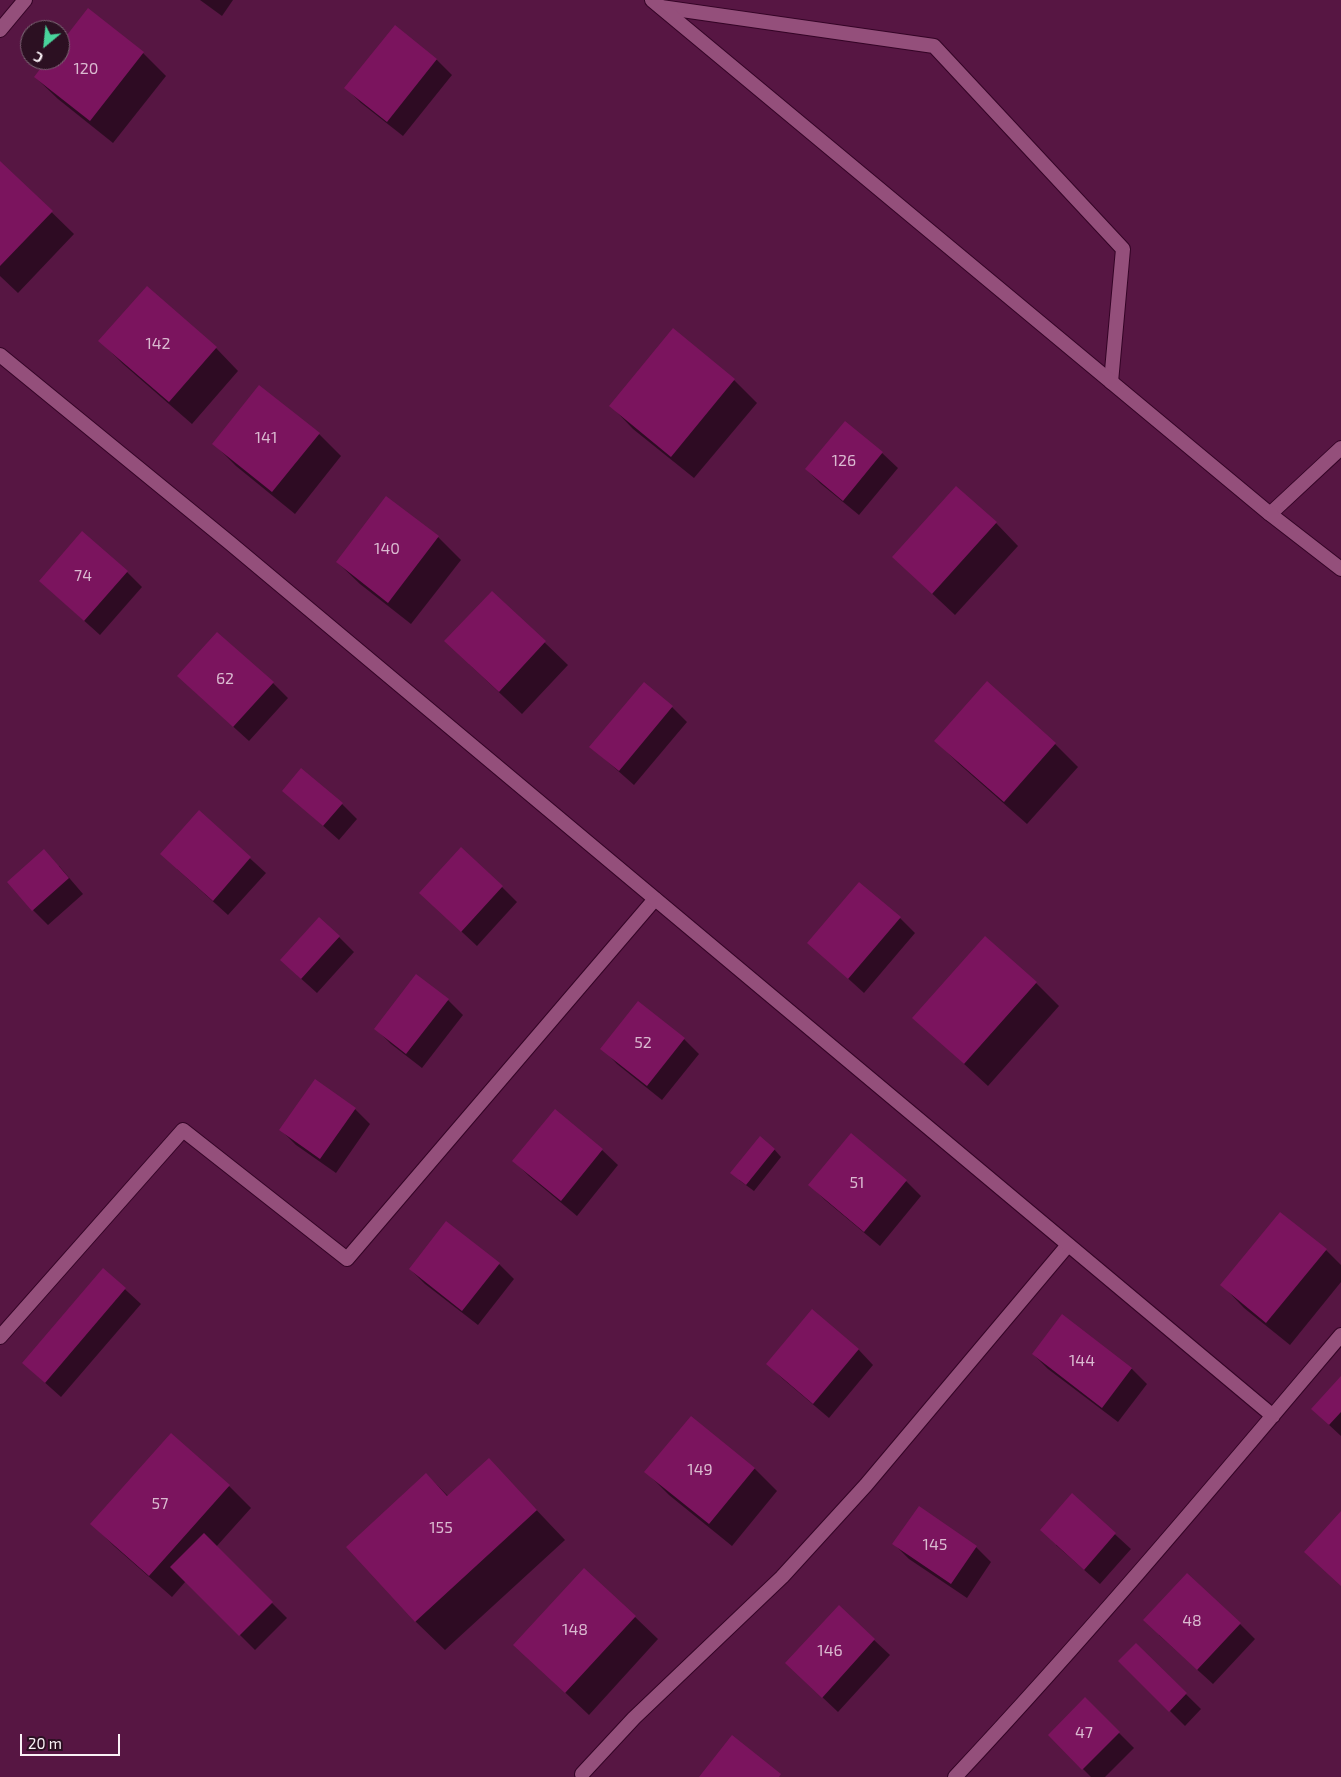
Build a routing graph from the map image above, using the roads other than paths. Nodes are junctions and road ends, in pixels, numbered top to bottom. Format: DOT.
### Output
graph roads {
  1 [pos="25,0"];
  2 [pos="657,4"];
  3 [pos="0,30"];
  4 [pos="0,355"];
  5 [pos="1111,382"];
  6 [pos="1341,448"];
  7 [pos="1270,514"];
  8 [pos="1341,569"];
  9 [pos="655,899"];
  10 [pos="1068,1245"];
  11 [pos="1341,1334"];
  12 [pos="0,1337"];
  13 [pos="1273,1416"];
  14 [pos="582,1774"];
  15 [pos="955,1777"];
  1 -- 3 [label="street"];
  2 -- 5 [label="street"];
  2 -- 5 [label="street"];
  4 -- 9 [label="street"];
  5 -- 7 [label="street"];
  6 -- 7 [label="street"];
  7 -- 8 [label="street"];
  9 -- 10 [label="street"];
  9 -- 12 [label="street"];
  10 -- 13 [label="street"];
  10 -- 14 [label="street"];
  11 -- 13 [label="street"];
  13 -- 15 [label="street"];
}
